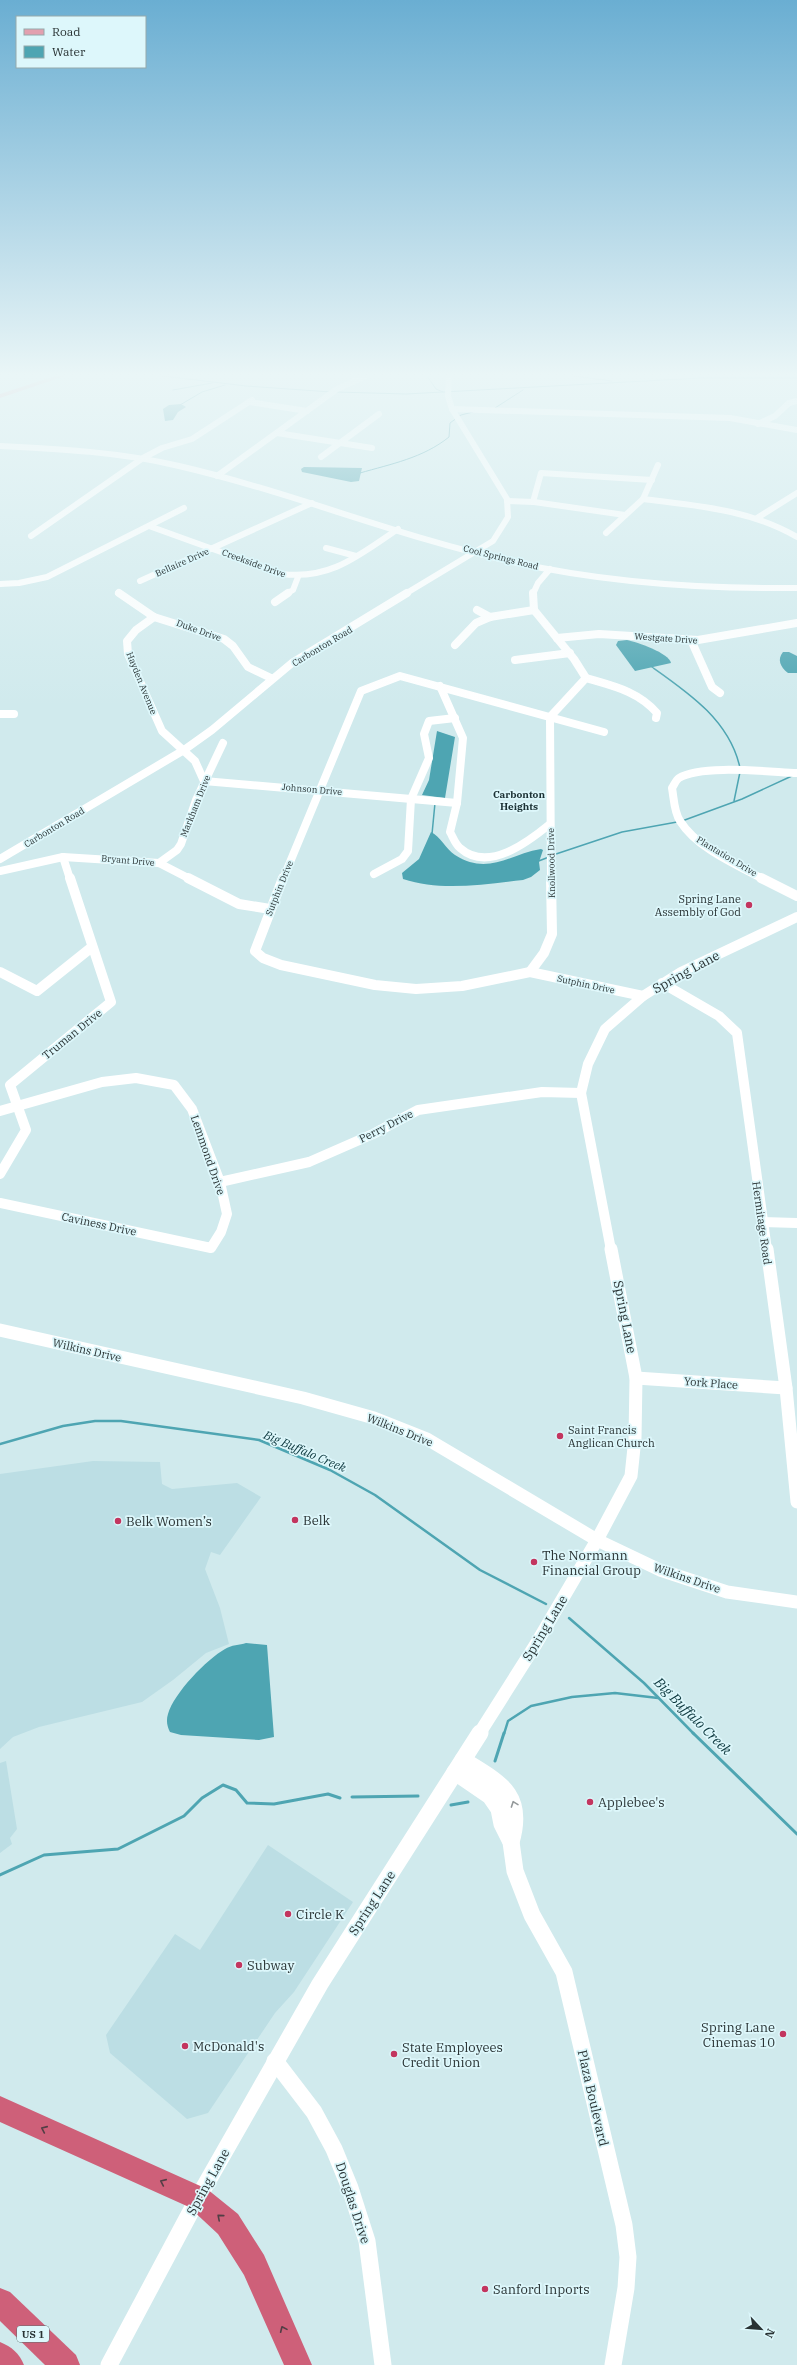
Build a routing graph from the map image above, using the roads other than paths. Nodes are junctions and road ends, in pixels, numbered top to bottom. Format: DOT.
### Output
graph roads {
  1 [pos="102,486"];
  2 [pos="252,486"];
  3 [pos="498,486"];
  4 [pos="537,486"];
  5 [pos="649,486"];
  6 [pos="797,493"];
  7 [pos="643,499"];
  8 [pos="507,501"];
  9 [pos="532,502"];
  10 [pos="312,504"];
  11 [pos="184,508"];
  12 [pos="625,516"];
  13 [pos="757,518"];
  14 [pos="149,526"];
  15 [pos="398,530"];
  16 [pos="606,533"];
  17 [pos="31,536"];
  18 [pos="797,537"];
  19 [pos="212,548"];
  20 [pos="326,548"];
  21 [pos="476,553"];
  22 [pos="356,556"];
  23 [pos="550,569"];
  24 [pos="298,577"];
  25 [pos="140,581"];
  26 [pos="0,584"];
  27 [pos="797,588"];
  28 [pos="118,593"];
  29 [pos="275,602"];
  30 [pos="477,610"];
  31 [pos="534,610"];
  32 [pos="154,617"];
  33 [pos="490,617"];
  34 [pos="797,623"];
  35 [pos="557,638"];
  36 [pos="691,640"];
  37 [pos="455,645"];
  38 [pos="570,653"];
  39 [pos="515,660"];
  40 [pos="271,678"];
  41 [pos="586,678"];
  42 [pos="440,686"];
  43 [pos="720,693"];
  44 [pos="0,714"];
  45 [pos="14,714"];
  46 [pos="550,717"];
  47 [pos="454,718"];
  48 [pos="656,718"];
  49 [pos="604,732"];
  50 [pos="223,743"];
  51 [pos="184,750"];
  52 [pos="797,773"];
  53 [pos="204,781"];
  54 [pos="319,790"];
  55 [pos="411,799"];
  56 [pos="457,803"];
  57 [pos="550,824"];
  58 [pos="63,857"];
  59 [pos="0,859"];
  60 [pos="159,863"];
  61 [pos="0,870"];
  62 [pos="374,874"];
  63 [pos="797,896"];
  64 [pos="270,909"];
  65 [pos="797,917"];
  66 [pos="92,947"];
  67 [pos="0,972"];
  68 [pos="530,972"];
  69 [pos="662,983"];
  70 [pos="643,996"];
  71 [pos="581,1093"];
  72 [pos="17,1107"];
  73 [pos="0,1111"];
  74 [pos="0,1174"];
  75 [pos="220,1182"];
  76 [pos="0,1203"];
  77 [pos="762,1222"];
  78 [pos="797,1224"];
  79 [pos="198,1245"];
  80 [pos="0,1330"];
  81 [pos="636,1378"];
  82 [pos="786,1388"];
  83 [pos="797,1502"];
  84 [pos="597,1540"];
  85 [pos="797,1602"];
  86 [pos="459,1766"];
  87 [pos="275,2061"];
  88 [pos="0,2110"];
  89 [pos="198,2198"];
  90 [pos="0,2302"];
  91 [pos="0,2356"];
  92 [pos="10,2365"];
  93 [pos="66,2365"];
  94 [pos="109,2365"];
  95 [pos="298,2365"];
  96 [pos="383,2365"];
  97 [pos="612,2365"];
  1 -- 17 [label="street"];
  2 -- 10 [label="street, Cool Springs Road"];
  3 -- 8 [label="street"];
  4 -- 9 [label="street"];
  5 -- 7 [label="street"];
  6 -- 13 [label="street"];
  7 -- 12 [label="street"];
  7 -- 13 [label="street"];
  8 -- 9 [label="street"];
  8 -- 21 [label="street, Carbonton Road"];
  9 -- 12 [label="street"];
  10 -- 15 [label="street, Cool Springs Road"];
  10 -- 19 [label="street, Bellaire Drive"];
  11 -- 14 [label="street"];
  12 -- 16 [label="street"];
  13 -- 18 [label="street"];
  14 -- 19 [label="street, Creekside Drive"];
  14 -- 26 [label="street"];
  15 -- 21 [label="street, Cool Springs Road"];
  15 -- 22 [label="street, Creekside Drive"];
  19 -- 24 [label="street, Creekside Drive"];
  19 -- 25 [label="street, Bellaire Drive"];
  20 -- 22 [label="street"];
  21 -- 23 [label="street, Cool Springs Road"];
  21 -- 40 [label="street, Carbonton Road"];
  22 -- 24 [label="street, Creekside Drive"];
  23 -- 27 [label="street, Cool Springs Road"];
  23 -- 31 [label="street"];
  24 -- 29 [label="street"];
  28 -- 32 [label="street, Duke Drive"];
  30 -- 33 [label="street"];
  31 -- 33 [label="street"];
  31 -- 35 [label="street"];
  32 -- 40 [label="street, Duke Drive"];
  32 -- 51 [label="street, Hayden Avenue"];
  33 -- 37 [label="street"];
  34 -- 36 [label="street, Westgate Drive"];
  35 -- 36 [label="street, Westgate Drive"];
  35 -- 38 [label="street"];
  36 -- 43 [label="street"];
  38 -- 39 [label="street"];
  38 -- 41 [label="street"];
  40 -- 51 [label="street, Carbonton Road"];
  41 -- 46 [label="street"];
  41 -- 48 [label="street"];
  42 -- 46 [label="street, Sutphin Drive"];
  42 -- 47 [label="street"];
  42 -- 54 [label="street, Sutphin Drive"];
  44 -- 45 [label="street"];
  46 -- 49 [label="street, Sutphin Drive"];
  46 -- 57 [label="street, Knollwood Drive"];
  47 -- 55 [label="street"];
  47 -- 56 [label="street"];
  50 -- 53 [label="street, Markham Drive"];
  51 -- 53 [label="street"];
  51 -- 59 [label="street, Carbonton Road"];
  52 -- 63 [label="street, Plantation Drive"];
  53 -- 54 [label="street, Johnson Drive"];
  53 -- 60 [label="street, Markham Drive"];
  54 -- 55 [label="street, Johnson Drive"];
  54 -- 64 [label="street, Sutphin Drive"];
  55 -- 56 [label="street, Johnson Drive"];
  55 -- 62 [label="street"];
  56 -- 57 [label="street"];
  57 -- 68 [label="street, Knollwood Drive"];
  58 -- 60 [label="street, Bryant Drive"];
  58 -- 61 [label="street, Bryant Drive"];
  58 -- 66 [label="street, Truman Drive"];
  60 -- 64 [label="street, Bryant Drive"];
  64 -- 68 [label="street, Sutphin Drive"];
  65 -- 69 [label="street, Spring Lane"];
  66 -- 67 [label="street"];
  66 -- 72 [label="street, Truman Drive"];
  68 -- 70 [label="street, Sutphin Drive"];
  69 -- 70 [label="street, Spring Lane"];
  69 -- 77 [label="street, Hermitage Road"];
  70 -- 71 [label="street, Spring Lane"];
  71 -- 75 [label="street, Perry Drive"];
  71 -- 81 [label="street, Spring Lane"];
  72 -- 73 [label="street, Lemmond Drive"];
  72 -- 74 [label="street, Truman Drive"];
  72 -- 75 [label="street, Lemmond Drive"];
  75 -- 79 [label="street, Lemmond Drive"];
  76 -- 79 [label="street, Caviness Drive"];
  77 -- 78 [label="street"];
  77 -- 82 [label="street, Hermitage Road"];
  80 -- 84 [label="street, Wilkins Drive"];
  81 -- 82 [label="street, York Place"];
  81 -- 84 [label="street, Spring Lane"];
  82 -- 83 [label="street, Hermitage Road"];
  84 -- 85 [label="street, Wilkins Drive"];
  84 -- 86 [label="street, Spring Lane"];
  86 -- 87 [label="street, Spring Lane"];
  86 -- 97 [label="street, Plaza Boulevard"];
  87 -- 89 [label="street, Spring Lane"];
  87 -- 96 [label="street, Douglas Drive"];
  89 -- 88 [label="highway, one-way"];
  89 -- 94 [label="street, Spring Lane"];
  95 -- 89 [label="highway, one-way"];
  90 -- 93 [label="highway, US 1"];
  91 -- 92 [label="highway"];
}
